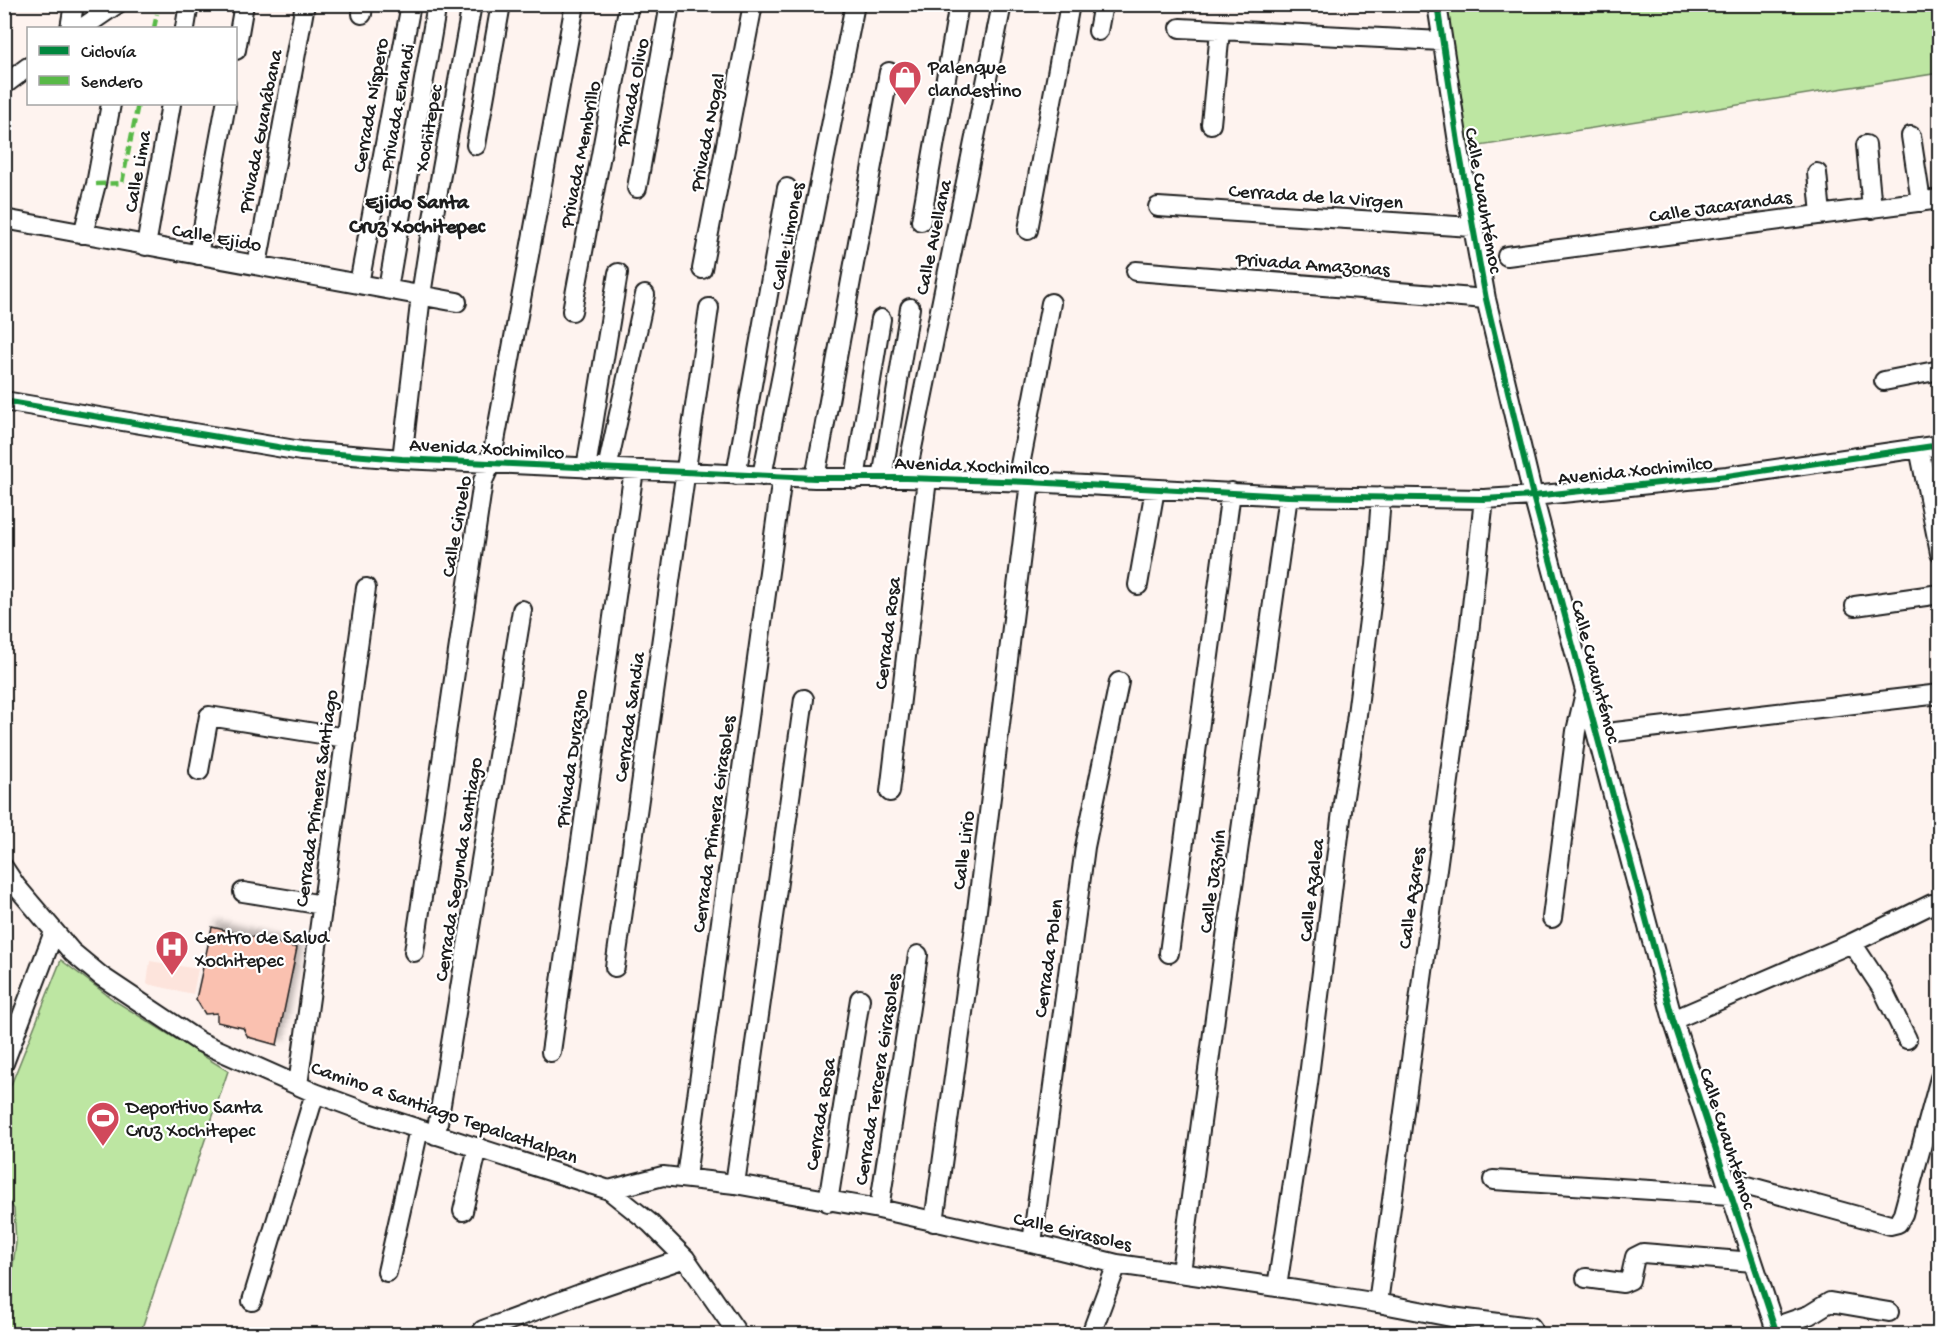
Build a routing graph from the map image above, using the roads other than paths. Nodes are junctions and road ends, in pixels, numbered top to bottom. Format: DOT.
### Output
graph roads {
  1 [pos="74,4"];
  2 [pos="117,4"];
  3 [pos="189,4"];
  4 [pos="305,4"];
  5 [pos="411,4"];
  6 [pos="437,4"];
  7 [pos="472,4"];
  8 [pos="501,4"];
  9 [pos="574,4"];
  10 [pos="630,4"];
  11 [pos="670,4"];
  12 [pos="753,4"];
  13 [pos="855,4"];
  14 [pos="959,4"];
  15 [pos="1002,4"];
  16 [pos="1070,4"];
  17 [pos="1103,4"];
  18 [pos="1437,4"];
  19 [pos="243,10"];
  20 [pos="70,27"];
  21 [pos="83,27"];
  22 [pos="185,27"];
  23 [pos="1180,28"];
  24 [pos="1098,31"];
  25 [pos="1220,31"];
  26 [pos="1442,41"];
  27 [pos="237,44"];
  28 [pos="27,68"];
  29 [pos="889,72"];
  30 [pos="4,85"];
  31 [pos="111,105"];
  32 [pos="171,105"];
  33 [pos="226,105"];
  34 [pos="1211,124"];
  35 [pos="1911,136"];
  36 [pos="476,145"];
  37 [pos="1866,145"];
  38 [pos="1817,174"];
  39 [pos="637,188"];
  40 [pos="787,188"];
  41 [pos="1940,199"];
  42 [pos="1921,202"];
  43 [pos="1158,207"];
  44 [pos="1872,209"];
  45 [pos="1821,214"];
  46 [pos="4,219"];
  47 [pos="921,221"];
  48 [pos="1472,227"];
  49 [pos="1028,230"];
  50 [pos="83,234"];
  51 [pos="146,246"];
  52 [pos="198,255"];
  53 [pos="1507,256"];
  54 [pos="256,265"];
  55 [pos="702,269"];
  56 [pos="1136,272"];
  57 [pos="618,273"];
  58 [pos="359,284"];
  59 [pos="388,289"];
  60 [pos="421,295"];
  61 [pos="645,295"];
  62 [pos="1486,299"];
  63 [pos="457,302"];
  64 [pos="1051,303"];
  65 [pos="709,308"];
  66 [pos="910,308"];
  67 [pos="572,311"];
  68 [pos="881,319"];
  69 [pos="1940,370"];
  70 [pos="1884,381"];
  71 [pos="4,401"];
  72 [pos="1940,445"];
  73 [pos="1919,448"];
  74 [pos="402,459"];
  75 [pos="491,463"];
  76 [pos="586,468"];
  77 [pos="607,469"];
  78 [pos="634,470"];
  79 [pos="685,472"];
  80 [pos="736,475"];
  81 [pos="762,476"];
  82 [pos="782,477"];
  83 [pos="815,478"];
  84 [pos="906,478"];
  85 [pos="855,479"];
  86 [pos="882,479"];
  87 [pos="927,479"];
  88 [pos="1024,482"];
  89 [pos="1155,489"];
  90 [pos="1230,492"];
  91 [pos="1288,496"];
  92 [pos="1533,496"];
  93 [pos="1381,497"];
  94 [pos="1484,499"];
  95 [pos="1940,553"];
  96 [pos="1138,585"];
  97 [pos="366,588"];
  98 [pos="1940,594"];
  99 [pos="1855,606"];
  100 [pos="522,610"];
  101 [pos="1119,682"];
  102 [pos="1586,692"];
  103 [pos="1940,694"];
  104 [pos="804,699"];
  105 [pos="1598,734"];
  106 [pos="346,738"];
  107 [pos="199,771"];
  108 [pos="890,792"];
  109 [pos="4,868"];
  110 [pos="243,892"];
  111 [pos="1932,904"];
  112 [pos="323,905"];
  113 [pos="1552,918"];
  114 [pos="54,932"];
  115 [pos="1852,943"];
  116 [pos="414,952"];
  117 [pos="1169,953"];
  118 [pos="918,955"];
  119 [pos="615,967"];
  120 [pos="860,999"];
  121 [pos="1673,1020"];
  122 [pos="1907,1039"];
  123 [pos="551,1052"];
  124 [pos="4,1063"];
  125 [pos="1940,1078"];
  126 [pos="306,1089"];
  127 [pos="427,1132"];
  128 [pos="478,1147"];
  129 [pos="686,1177"];
  130 [pos="1493,1180"];
  131 [pos="735,1184"];
  132 [pos="1728,1187"];
  133 [pos="609,1190"];
  134 [pos="828,1202"];
  135 [pos="879,1209"];
  136 [pos="463,1211"];
  137 [pos="934,1222"];
  138 [pos="1032,1243"];
  139 [pos="685,1258"];
  140 [pos="1753,1262"];
  141 [pos="1117,1264"];
  142 [pos="387,1272"];
  143 [pos="1181,1272"];
  144 [pos="1586,1278"];
  145 [pos="1277,1287"];
  146 [pos="252,1301"];
  147 [pos="1378,1303"];
  148 [pos="1889,1312"];
  149 [pos="483,1330"];
  150 [pos="1532,1331"];
  151 [pos="1775,1331"];
  152 [pos="738,1335"];
  153 [pos="1091,1335"];
  1 -- 20 [label="street"];
  2 -- 21 [label="street"];
  3 -- 22 [label="street"];
  4 -- 54 [label="street, Privada Guanábana"];
  5 -- 58 [label="street, Cerrada Níspero"];
  6 -- 59 [label="street, Privada Enandi"];
  7 -- 60 [label="street, Xochitepec"];
  8 -- 36 [label="street"];
  9 -- 75 [label="street, Calle Ciruelo"];
  10 -- 67 [label="street, Privada Membrillo"];
  11 -- 39 [label="street, Privada Olivo"];
  12 -- 55 [label="street, Privada Nogal"];
  13 -- 81 [label="street, Calle Limones"];
  14 -- 47 [label="street"];
  15 -- 84 [label="street, Calle Avellana"];
  16 -- 49 [label="street"];
  17 -- 24 [label="street"];
  18 -- 26 [label="street, Calle Cuauhtémoc"];
  19 -- 27 [label="street"];
  23 -- 25 [label="street"];
  25 -- 26 [label="street"];
  25 -- 34 [label="street"];
  26 -- 48 [label="street, Calle Cuauhtémoc"];
  28 -- 30 [label="street"];
  29 -- 83 [label="street"];
  31 -- 50 [label="street"];
  32 -- 51 [label="street, Calle Lima"];
  33 -- 52 [label="street"];
  35 -- 42 [label="street"];
  37 -- 44 [label="street"];
  38 -- 45 [label="street"];
  40 -- 80 [label="street"];
  41 -- 42 [label="street, Calle Jacarandas"];
  42 -- 44 [label="street, Calle Jacarandas"];
  43 -- 48 [label="street, Cerrada de la Virgen"];
  44 -- 45 [label="street, Calle Jacarandas"];
  45 -- 53 [label="street, Calle Jacarandas"];
  46 -- 50 [label="street, Calle Ejido"];
  48 -- 62 [label="street, Calle Cuauhtémoc"];
  50 -- 51 [label="street, Calle Ejido"];
  51 -- 52 [label="street, Calle Ejido"];
  52 -- 54 [label="street, Calle Ejido"];
  54 -- 58 [label="street, Calle Ejido"];
  56 -- 62 [label="street, Privada Amazonas"];
  57 -- 76 [label="street"];
  58 -- 59 [label="street, Calle Ejido"];
  59 -- 60 [label="street, Calle Ejido"];
  60 -- 63 [label="street, Calle Ejido"];
  60 -- 74 [label="street"];
  61 -- 77 [label="street"];
  62 -- 92 [label="street, Calle Cuauhtémoc"];
  64 -- 88 [label="street, Calle Lirio"];
  65 -- 79 [label="street, Cerrada Sandia"];
  66 -- 86 [label="street"];
  68 -- 85 [label="street"];
  69 -- 70 [label="street"];
  71 -- 74 [label="street, Avenida Xochimilco"];
  72 -- 73 [label="street, Avenida Xochimilco"];
  73 -- 92 [label="street, Avenida Xochimilco"];
  73 -- 95 [label="street"];
  74 -- 75 [label="street, Avenida Xochimilco"];
  75 -- 76 [label="street, Avenida Xochimilco"];
  75 -- 116 [label="street, Calle Ciruelo"];
  76 -- 77 [label="street, Avenida Xochimilco"];
  77 -- 78 [label="street, Avenida Xochimilco"];
  78 -- 79 [label="street, Avenida Xochimilco"];
  78 -- 123 [label="street, Privada Durazno"];
  79 -- 80 [label="street, Avenida Xochimilco"];
  79 -- 119 [label="street, Cerrada Sandia"];
  80 -- 81 [label="street, Avenida Xochimilco"];
  81 -- 82 [label="street, Avenida Xochimilco"];
  82 -- 83 [label="street, Avenida Xochimilco"];
  82 -- 129 [label="street, Cerrada Primera Girasoles"];
  83 -- 85 [label="street, Avenida Xochimilco"];
  84 -- 86 [label="street, Avenida Xochimilco"];
  84 -- 87 [label="street, Avenida Xochimilco"];
  85 -- 86 [label="street, Avenida Xochimilco"];
  87 -- 88 [label="street, Avenida Xochimilco"];
  87 -- 108 [label="street, Cerrada Rosa"];
  88 -- 89 [label="street, Avenida Xochimilco"];
  88 -- 137 [label="street, Calle Lirio"];
  89 -- 90 [label="street, Avenida Xochimilco"];
  89 -- 96 [label="street"];
  90 -- 91 [label="street, Avenida Xochimilco"];
  90 -- 117 [label="street"];
  91 -- 93 [label="street, Avenida Xochimilco"];
  91 -- 143 [label="street, Calle Jazmín"];
  92 -- 94 [label="street, Avenida Xochimilco"];
  92 -- 102 [label="street, Calle Cuauhtémoc"];
  93 -- 94 [label="street, Avenida Xochimilco"];
  93 -- 145 [label="street, Calle Azalea"];
  94 -- 147 [label="street, Calle Azares"];
  97 -- 106 [label="street, Cerrada Primera Santiago"];
  98 -- 99 [label="street"];
  100 -- 127 [label="street, Cerrada Segunda Santiago"];
  101 -- 138 [label="street, Cerrada Polen"];
  102 -- 105 [label="street, Calle Cuauhtémoc"];
  102 -- 113 [label="street"];
  103 -- 105 [label="street"];
  104 -- 131 [label="street"];
  105 -- 121 [label="street, Calle Cuauhtémoc"];
  106 -- 107 [label="street"];
  106 -- 112 [label="street, Cerrada Primera Santiago"];
  109 -- 114 [label="street, Camino a Santiago Tepalcatlalpan"];
  110 -- 112 [label="street"];
  111 -- 115 [label="street"];
  112 -- 126 [label="street, Cerrada Primera Santiago"];
  114 -- 124 [label="street"];
  114 -- 126 [label="street, Camino a Santiago Tepalcatlalpan"];
  115 -- 121 [label="street"];
  115 -- 122 [label="street"];
  118 -- 135 [label="street, Cerrada Tercera Girasoles"];
  120 -- 134 [label="street, Cerrada Rosa"];
  121 -- 132 [label="street, Calle Cuauhtémoc"];
  125 -- 132 [label="street"];
  126 -- 127 [label="street, Camino a Santiago Tepalcatlalpan"];
  126 -- 146 [label="street, Cerrada Primera Santiago"];
  127 -- 128 [label="street, Camino a Santiago Tepalcatlalpan"];
  127 -- 142 [label="street, Cerrada Segunda Santiago"];
  128 -- 133 [label="street, Camino a Santiago Tepalcatlalpan"];
  128 -- 136 [label="street"];
  129 -- 131 [label="street, Calle Girasoles"];
  129 -- 133 [label="street, Calle Girasoles"];
  130 -- 132 [label="street"];
  131 -- 134 [label="street, Calle Girasoles"];
  132 -- 140 [label="street, Calle Cuauhtémoc"];
  133 -- 139 [label="street, Camino a Santiago Tepalcatlalpan"];
  134 -- 135 [label="street, Calle Girasoles"];
  135 -- 137 [label="street, Calle Girasoles"];
  137 -- 138 [label="street, Calle Girasoles"];
  138 -- 141 [label="street, Calle Girasoles"];
  139 -- 149 [label="street"];
  139 -- 152 [label="street, Camino a Santiago Tepalcatlalpan"];
  140 -- 144 [label="street"];
  140 -- 151 [label="street, Calle Cuauhtémoc"];
  141 -- 143 [label="street, Calle Girasoles"];
  141 -- 153 [label="street"];
  143 -- 145 [label="street, Calle Girasoles"];
  145 -- 147 [label="street, Calle Girasoles"];
  147 -- 150 [label="street, Calle Girasoles"];
  148 -- 151 [label="street"];
}
